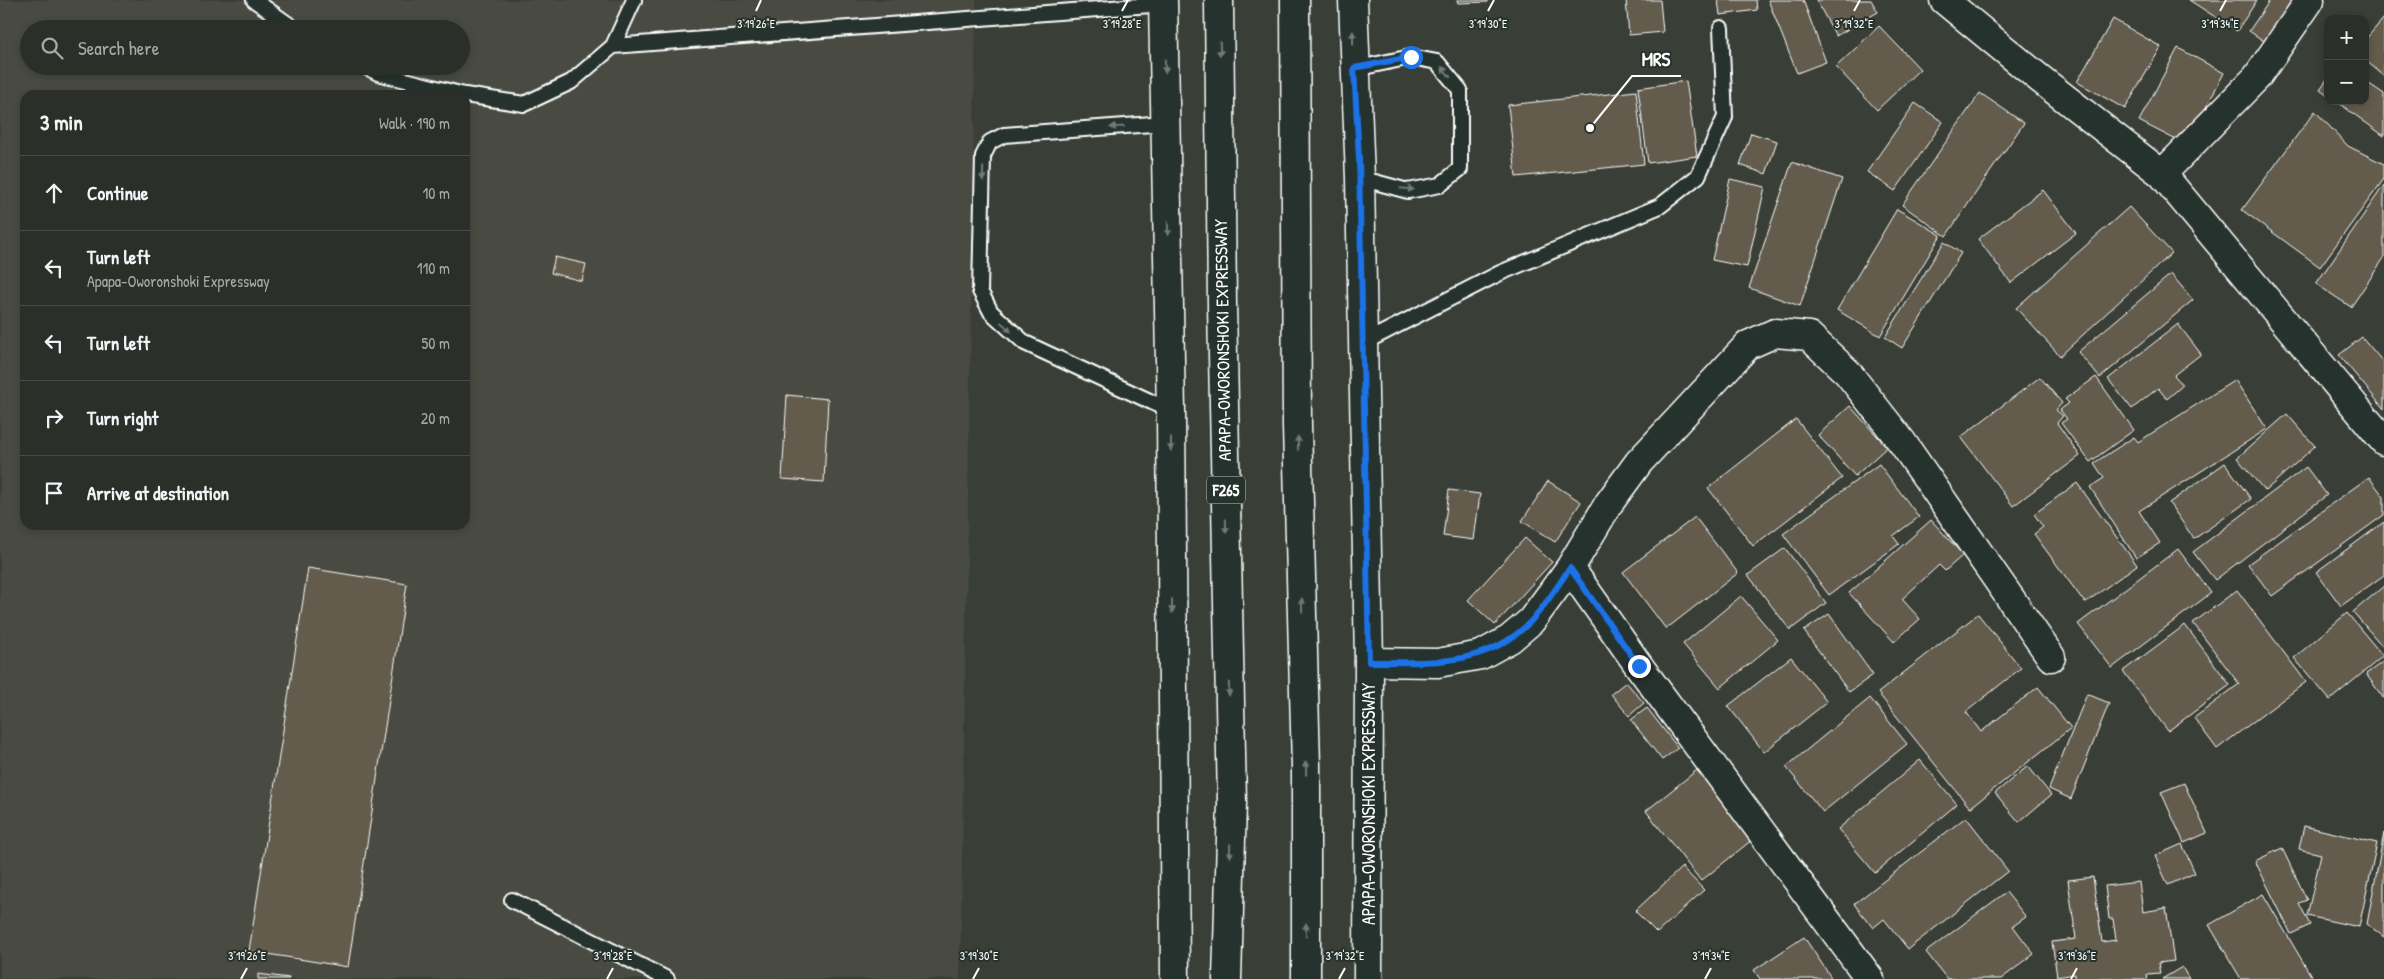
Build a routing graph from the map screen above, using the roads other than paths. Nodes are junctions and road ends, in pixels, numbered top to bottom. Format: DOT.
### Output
graph roads {
  1 [pos="254,0"];
  2 [pos="634,0"];
  3 [pos="1220,0"];
  4 [pos="1295,0"];
  5 [pos="1353,0"];
  6 [pos="1944,0"];
  7 [pos="2310,0"];
  8 [pos="1164,2"];
  9 [pos="282,20"];
  10 [pos="1721,28"];
  11 [pos="612,46"];
  12 [pos="1354,68"];
  13 [pos="386,75"];
  14 [pos="444,90"];
  15 [pos="470,96"];
  16 [pos="1166,123"];
  17 [pos="2162,174"];
  18 [pos="1360,178"];
  19 [pos="1361,344"];
  20 [pos="1171,411"];
  21 [pos="2384,441"];
  22 [pos="1570,568"];
  23 [pos="2051,657"];
  24 [pos="1369,662"];
  25 [pos="512,900"];
  26 [pos="667,979"];
  27 [pos="1175,979"];
  28 [pos="1227,979"];
  29 [pos="1306,979"];
  30 [pos="1368,979"];
  31 [pos="1870,979"];
  1 -- 9 [label="lane"];
  2 -- 11 [label="lane"];
  3 -- 28 [label="main road, APAPA-OWORONSHOKI EXPRESSWAY / F265, one-way"];
  29 -- 4 [label="main road, one-way"];
  12 -- 5 [label="main road, APAPA-OWORONSHOKI EXPRESSWAY, one-way"];
  6 -- 17 [label="main road"];
  7 -- 17 [label="main road"];
  8 -- 11 [label="lane"];
  8 -- 16 [label="main road, one-way"];
  10 -- 19 [label="lane"];
  11 -- 15 [label="lane"];
  12 -- 18 [label="main road, APAPA-OWORONSHOKI EXPRESSWAY"];
  18 -- 12 [label="lane, one-way"];
  13 -- 14 [label="lane"];
  16 -- 20 [label="main road, one-way"];
  16 -- 20 [label="lane, one-way"];
  17 -- 21 [label="main road"];
  18 -- 19 [label="main road, APAPA-OWORONSHOKI EXPRESSWAY"];
  19 -- 24 [label="main road, APAPA-OWORONSHOKI EXPRESSWAY"];
  20 -- 27 [label="main road, one-way"];
  22 -- 23 [label="main road"];
  22 -- 24 [label="main road"];
  22 -- 31 [label="main road"];
  24 -- 30 [label="main road, APAPA-OWORONSHOKI EXPRESSWAY"];
  25 -- 26 [label="lane"];
}
